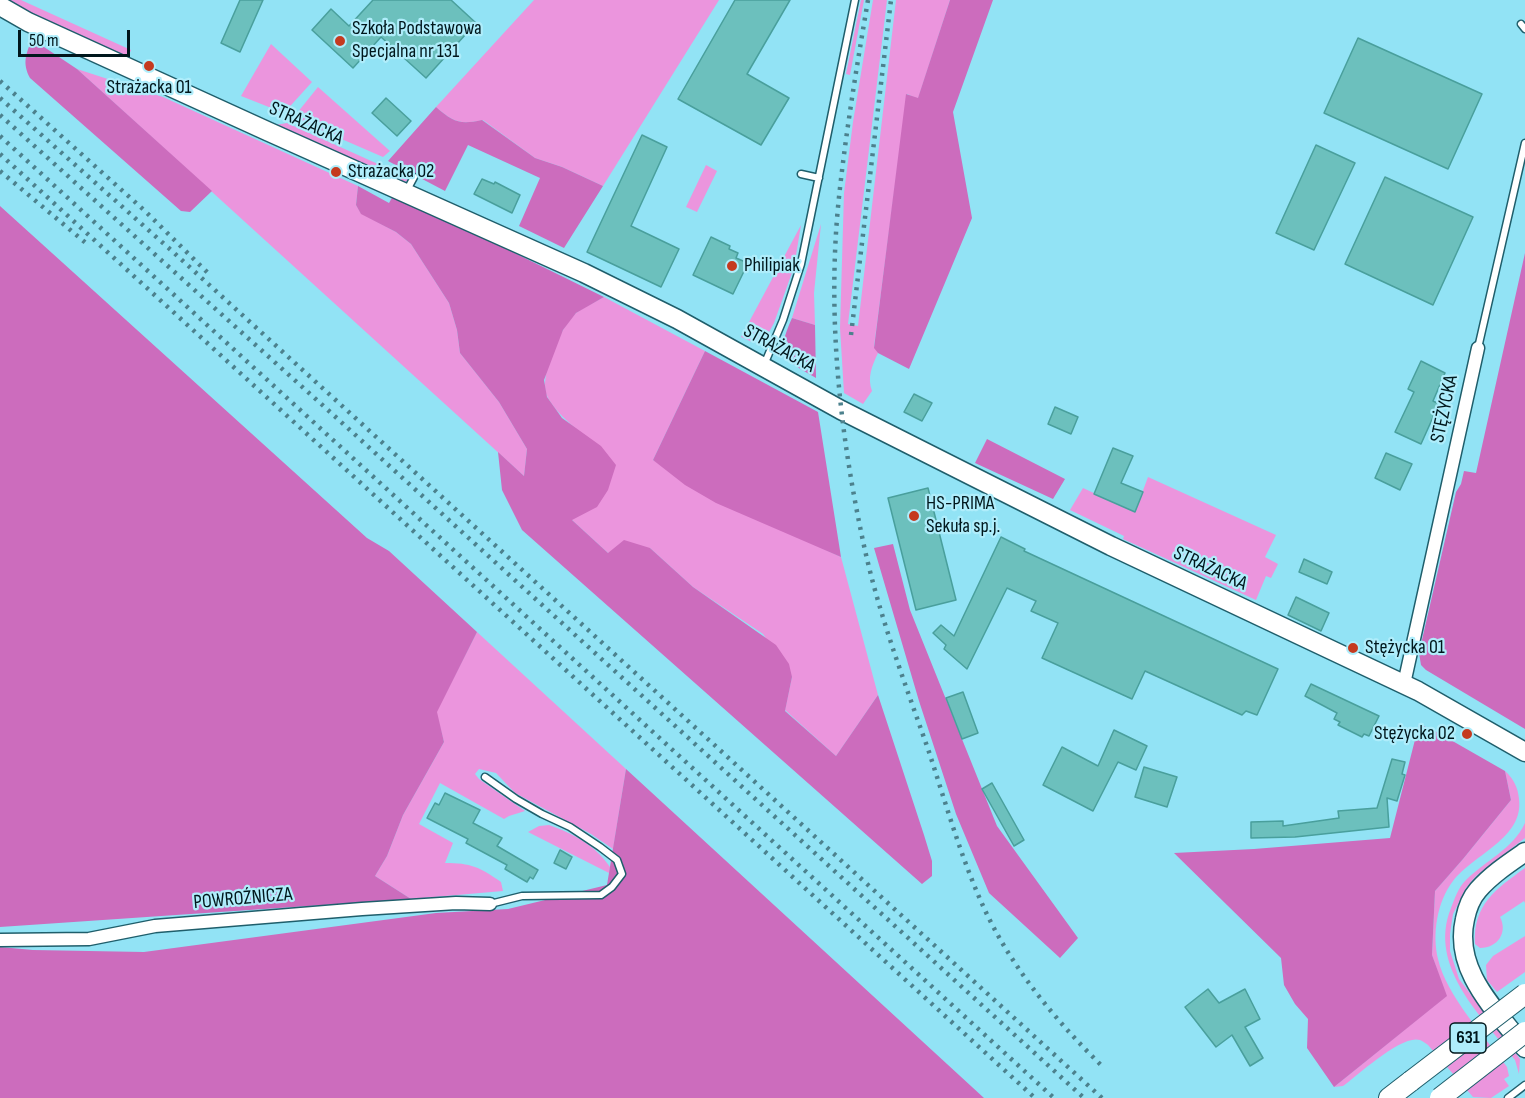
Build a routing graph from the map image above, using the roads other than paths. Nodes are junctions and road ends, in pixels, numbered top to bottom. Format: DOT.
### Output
graph roads {
  1 [pos="855,0"];
  2 [pos="0,6"];
  3 [pos="1525,143"];
  4 [pos="801,174"];
  5 [pos="819,178"];
  6 [pos="1478,348"];
  7 [pos="764,366"];
  8 [pos="1404,684"];
  9 [pos="1525,752"];
  10 [pos="485,777"];
  11 [pos="1525,852"];
  12 [pos="490,904"];
  13 [pos="0,940"];
  14 [pos="1525,994"];
  15 [pos="1525,1032"];
  16 [pos="1525,1048"];
  17 [pos="1525,1085"];
  18 [pos="1389,1098"];
  19 [pos="1440,1098"];
  20 [pos="1508,1098"];
  1 -- 5 [label="lane"];
  2 -- 7 [label="main road, STRAŻACKA"];
  3 -- 6 [label="lane, STĘŻYCKA"];
  4 -- 5 [label="lane"];
  5 -- 7 [label="lane"];
  6 -- 8 [label="street, STĘŻYCKA"];
  7 -- 8 [label="main road, STRAŻACKA"];
  8 -- 9 [label="main road, STRAŻACKA"];
  10 -- 12 [label="lane"];
  11 -- 16 [label="main road"];
  12 -- 13 [label="street, POWROŹNICZA"];
  14 -- 18 [label="main road, 631, bridge"];
  15 -- 19 [label="main road, 631, bridge"];
  17 -- 20 [label="lane"];
}
